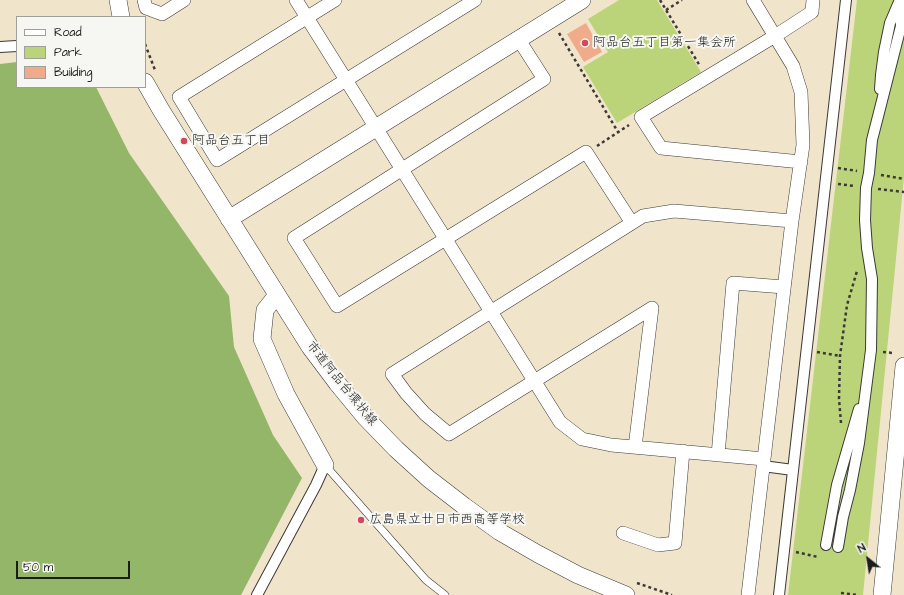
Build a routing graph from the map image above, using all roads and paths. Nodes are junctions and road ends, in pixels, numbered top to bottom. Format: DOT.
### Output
graph roads {
  1 [pos="118,0"];
  2 [pos="144,0"];
  3 [pos="184,0"];
  4 [pos="296,0"];
  5 [pos="335,0"];
  6 [pos="475,0"];
  7 [pos="582,0"];
  8 [pos="660,0"];
  9 [pos="682,0"];
  10 [pos="753,0"];
  11 [pos="813,0"];
  12 [pos="846,0"];
  13 [pos="900,0"];
  14 [pos="666,10"];
  15 [pos="121,16"];
  16 [pos="307,17"];
  17 [pos="551,20"];
  18 [pos="775,36"];
  19 [pos="519,40"];
  20 [pos="16,46"];
  21 [pos="0,47"];
  22 [pos="146,51"];
  23 [pos="150,77"];
  24 [pos="707,77"];
  25 [pos="346,80"];
  26 [pos="641,117"];
  27 [pos="376,128"];
  28 [pos="618,132"];
  29 [pos="586,152"];
  30 [pos="801,162"];
  31 [pos="402,169"];
  32 [pos="229,219"];
  33 [pos="792,221"];
  34 [pos="632,223"];
  35 [pos="446,239"];
  36 [pos="867,248"];
  37 [pos="784,288"];
  38 [pos="276,295"];
  39 [pos="491,312"];
  40 [pos="816,352"];
  41 [pos="840,356"];
  42 [pos="904,366"];
  43 [pos="868,377"];
  44 [pos="534,381"];
  45 [pos="842,428"];
  46 [pos="635,447"];
  47 [pos="682,452"];
  48 [pos="718,455"];
  49 [pos="764,462"];
  50 [pos="325,465"];
  51 [pos="793,470"];
  52 [pos="623,533"];
  53 [pos="826,545"];
  54 [pos="838,547"];
  55 [pos="793,551"];
  56 [pos="818,557"];
  57 [pos="629,588"];
  58 [pos="841,593"];
  59 [pos="257,595"];
  60 [pos="445,595"];
  61 [pos="672,595"];
  62 [pos="748,595"];
  63 [pos="779,595"];
  64 [pos="858,595"];
  65 [pos="882,595"];
  1 -- 15 [label="street"];
  2 -- 3 [label="street"];
  4 -- 16 [label="street"];
  5 -- 16 [label="street"];
  6 -- 25 [label="street"];
  7 -- 17 [label="street"];
  8 -- 14 [label="path"];
  9 -- 14 [label="path"];
  10 -- 18 [label="street"];
  11 -- 18 [label="street"];
  12 -- 51 [label="street"];
  13 -- 36 [label="street"];
  14 -- 24 [label="path"];
  16 -- 25 [label="street"];
  16 -- 25 [label="street"];
  17 -- 19 [label="street"];
  17 -- 28 [label="path"];
  18 -- 24 [label="street"];
  18 -- 30 [label="street"];
  19 -- 27 [label="street"];
  19 -- 31 [label="street"];
  20 -- 21 [label="street"];
  22 -- 23 [label="path"];
  23 -- 32 [label="street, 市道阿品台環状線"];
  24 -- 26 [label="street"];
  25 -- 27 [label="street"];
  26 -- 28 [label="path"];
  26 -- 30 [label="street"];
  27 -- 31 [label="street"];
  27 -- 32 [label="street"];
  28 -- 29 [label="path"];
  29 -- 34 [label="street"];
  29 -- 35 [label="street"];
  30 -- 33 [label="street"];
  31 -- 35 [label="street"];
  31 -- 35 [label="street"];
  32 -- 38 [label="street, 市道阿品台環状線"];
  33 -- 34 [label="street"];
  33 -- 37 [label="street"];
  34 -- 39 [label="street"];
  35 -- 39 [label="street"];
  36 -- 41 [label="path"];
  36 -- 43 [label="street"];
  37 -- 48 [label="street"];
  37 -- 49 [label="street"];
  38 -- 50 [label="street"];
  38 -- 57 [label="street, 市道阿品台環状線"];
  39 -- 44 [label="street"];
  39 -- 44 [label="street"];
  40 -- 41 [label="path"];
  41 -- 45 [label="path"];
  42 -- 65 [label="street"];
  43 -- 53 [label="street"];
  43 -- 54 [label="street"];
  44 -- 46 [label="street"];
  44 -- 46 [label="street"];
  46 -- 47 [label="street"];
  47 -- 48 [label="street"];
  47 -- 52 [label="street"];
  48 -- 49 [label="street"];
  49 -- 51 [label="street"];
  49 -- 62 [label="street"];
  50 -- 59 [label="street"];
  50 -- 60 [label="lane"];
  51 -- 63 [label="street"];
  55 -- 56 [label="path"];
  57 -- 61 [label="path"];
  58 -- 64 [label="path"];
}
